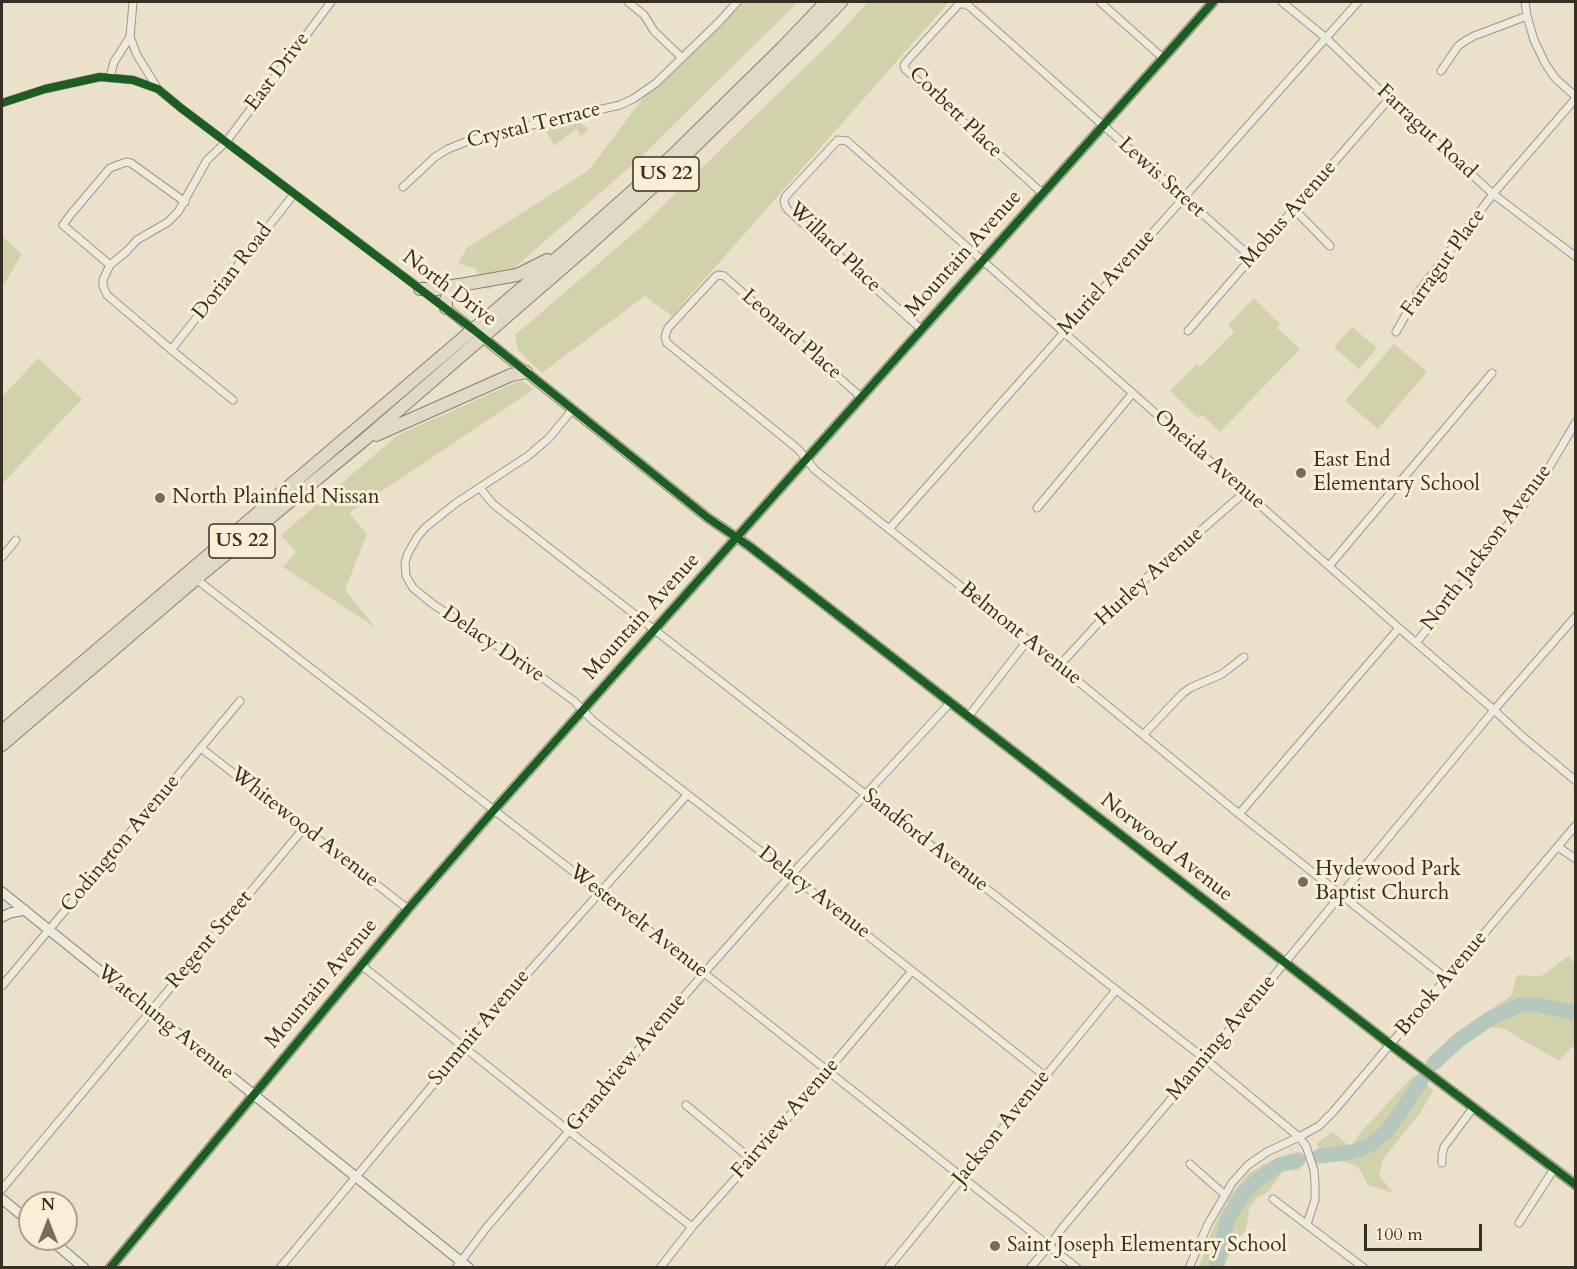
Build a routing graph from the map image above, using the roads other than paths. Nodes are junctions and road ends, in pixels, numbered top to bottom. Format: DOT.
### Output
graph roads {
  1 [pos="133,2"];
  2 [pos="330,2"];
  3 [pos="628,2"];
  4 [pos="737,2"];
  5 [pos="826,2"];
  6 [pos="841,2"];
  7 [pos="1100,2"];
  8 [pos="1213,2"];
  9 [pos="1282,2"];
  10 [pos="1358,2"];
  11 [pos="1525,2"];
  12 [pos="962,3"];
  13 [pos="1527,16"];
  14 [pos="130,37"];
  15 [pos="1326,38"];
  16 [pos="682,58"];
  17 [pos="1163,58"];
  18 [pos="1441,71"];
  19 [pos="110,77"];
  20 [pos="158,89"];
  21 [pos="1575,97"];
  22 [pos="1389,99"];
  23 [pos="2,104"];
  24 [pos="1102,125"];
  25 [pos="843,140"];
  26 [pos="226,142"];
  27 [pos="403,187"];
  28 [pos="1042,193"];
  29 [pos="294,194"];
  30 [pos="1493,194"];
  31 [pos="1184,198"];
  32 [pos="185,202"];
  33 [pos="1294,209"];
  34 [pos="1330,246"];
  35 [pos="564,252"];
  36 [pos="1575,257"];
  37 [pos="1252,258"];
  38 [pos="982,261"];
  39 [pos="110,265"];
  40 [pos="719,275"];
  41 [pos="460,285"];
  42 [pos="420,289"];
  43 [pos="446,308"];
  44 [pos="921,329"];
  45 [pos="1188,331"];
  46 [pos="1063,332"];
  47 [pos="1396,332"];
  48 [pos="478,333"];
  49 [pos="171,350"];
  50 [pos="526,372"];
  51 [pos="1492,374"];
  52 [pos="1132,394"];
  53 [pos="861,396"];
  54 [pos="233,400"];
  55 [pos="572,410"];
  56 [pos="1575,422"];
  57 [pos="364,440"];
  58 [pos="806,459"];
  59 [pos="480,488"];
  60 [pos="1245,492"];
  61 [pos="1036,508"];
  62 [pos="889,529"];
  63 [pos="736,538"];
  64 [pos="16,540"];
  65 [pos="2,557"];
  66 [pos="1329,566"];
  67 [pos="196,579"];
  68 [pos="1575,616"];
  69 [pos="1399,628"];
  70 [pos="655,629"];
  71 [pos="1028,640"];
  72 [pos="1416,643"];
  73 [pos="1244,657"];
  74 [pos="1059,666"];
  75 [pos="240,701"];
  76 [pos="950,703"];
  77 [pos="1494,710"];
  78 [pos="582,711"];
  79 [pos="968,717"];
  80 [pos="2,730"];
  81 [pos="1143,735"];
  82 [pos="2,745"];
  83 [pos="201,747"];
  84 [pos="1575,781"];
  85 [pos="865,794"];
  86 [pos="687,795"];
  87 [pos="494,810"];
  88 [pos="1239,814"];
  89 [pos="1575,825"];
  90 [pos="304,828"];
  91 [pos="1558,847"];
  92 [pos="1575,859"];
  93 [pos="791,875"];
  94 [pos="2,892"];
  95 [pos="599,892"];
  96 [pos="1342,894"];
  97 [pos="408,909"];
  98 [pos="25,910"];
  99 [pos="2,917"];
  100 [pos="49,929"];
  101 [pos="1285,963"];
  102 [pos="361,965"];
  103 [pos="912,971"];
  104 [pos="704,972"];
  105 [pos="1446,978"];
  106 [pos="2,986"];
  107 [pos="1116,990"];
  108 [pos="151,1011"];
  109 [pos="1391,1045"];
  110 [pos="464,1046"];
  111 [pos="1205,1059"];
  112 [pos="828,1071"];
  113 [pos="1045,1076"];
  114 [pos="254,1094"];
  115 [pos="686,1105"];
  116 [pos="1473,1108"];
  117 [pos="569,1131"];
  118 [pos="1299,1137"];
  119 [pos="752,1160"];
  120 [pos="1442,1163"];
  121 [pos="1190,1164"];
  122 [pos="1554,1169"];
  123 [pos="356,1176"];
  124 [pos="962,1177"];
  125 [pos="1575,1185"];
  126 [pos="2,1189"];
  127 [pos="1225,1195"];
  128 [pos="1273,1199"];
  129 [pos="3,1202"];
  130 [pos="18,1213"];
  131 [pos="1519,1223"];
  132 [pos="1307,1224"];
  133 [pos="692,1227"];
  134 [pos="1049,1246"];
  135 [pos="64,1251"];
  136 [pos="462,1265"];
  137 [pos="84,1268"];
  138 [pos="110,1268"];
  139 [pos="280,1268"];
  140 [pos="660,1268"];
  141 [pos="888,1268"];
  142 [pos="1030,1268"];
  143 [pos="1077,1268"];
  144 [pos="1189,1268"];
  145 [pos="1364,1268"];
  1 -- 14 [label="street"];
  2 -- 26 [label="street, East Drive"];
  3 -- 16 [label="street"];
  4 -- 16 [label="street, Crystal Terrace"];
  5 -- 35 [label="highway, US 22"];
  6 -- 48 [label="highway, US 22"];
  7 -- 17 [label="street"];
  8 -- 17 [label="street, Mountain Avenue"];
  9 -- 15 [label="street, Farragut Road"];
  10 -- 15 [label="street, Muriel Avenue"];
  11 -- 13 [label="street"];
  12 -- 24 [label="street, Lewis Street"];
  12 -- 28 [label="street, Corbett Place"];
  13 -- 18 [label="street"];
  13 -- 21 [label="street"];
  14 -- 19 [label="street"];
  14 -- 20 [label="street"];
  15 -- 22 [label="street, Farragut Road"];
  15 -- 31 [label="street, Muriel Avenue"];
  16 -- 27 [label="street, Crystal Terrace"];
  17 -- 24 [label="street, Mountain Avenue"];
  19 -- 20 [label="street, North Drive"];
  19 -- 23 [label="street, North Drive"];
  20 -- 26 [label="street, North Drive"];
  21 -- 30 [label="street, Farragut Place"];
  22 -- 30 [label="street, Farragut Road"];
  22 -- 33 [label="street, Mobus Avenue"];
  24 -- 28 [label="street, Mountain Avenue"];
  24 -- 31 [label="street, Lewis Street"];
  25 -- 38 [label="street, Oneida Avenue"];
  25 -- 44 [label="street, Willard Place"];
  26 -- 29 [label="street, North Drive"];
  26 -- 32 [label="street, East Drive"];
  28 -- 38 [label="street, Mountain Avenue"];
  29 -- 42 [label="street, North Drive"];
  29 -- 49 [label="street, Dorian Road"];
  30 -- 36 [label="street, Farragut Road"];
  30 -- 47 [label="street, Farragut Place"];
  31 -- 37 [label="street, Lewis Street"];
  31 -- 46 [label="street, Muriel Avenue"];
  32 -- 39 [label="street, East Drive"];
  32 -- 39 [label="street"];
  33 -- 34 [label="street"];
  33 -- 37 [label="street, Mobus Avenue"];
  35 -- 41 [label="highway"];
  35 -- 48 [label="highway, US 22"];
  37 -- 45 [label="street, Mobus Avenue"];
  38 -- 44 [label="street, Mountain Avenue"];
  38 -- 46 [label="street, Oneida Avenue"];
  39 -- 49 [label="street"];
  40 -- 53 [label="street, Leonard Place"];
  40 -- 58 [label="street, Belmont Avenue"];
  41 -- 42 [label="highway"];
  41 -- 43 [label="highway"];
  42 -- 43 [label="street, North Drive"];
  43 -- 48 [label="street, North Drive"];
  44 -- 53 [label="street, Mountain Avenue"];
  46 -- 52 [label="street, Oneida Avenue"];
  46 -- 62 [label="street, Muriel Avenue"];
  48 -- 50 [label="street, North Drive"];
  48 -- 57 [label="highway, US 22"];
  48 -- 80 [label="highway, US 22"];
  49 -- 54 [label="street"];
  50 -- 55 [label="street, North Drive"];
  50 -- 57 [label="highway"];
  51 -- 66 [label="street"];
  52 -- 60 [label="street, Oneida Avenue"];
  52 -- 61 [label="street"];
  53 -- 58 [label="street, Mountain Avenue"];
  55 -- 59 [label="street"];
  55 -- 63 [label="street, North Drive"];
  56 -- 72 [label="street, North Jackson Avenue"];
  57 -- 67 [label="highway, US 22"];
  58 -- 62 [label="street, Belmont Avenue"];
  58 -- 63 [label="street, Mountain Avenue"];
  59 -- 70 [label="street, Sandford Avenue"];
  59 -- 78 [label="street, Delacy Drive"];
  60 -- 66 [label="street, Oneida Avenue"];
  60 -- 74 [label="street, Hurley Avenue"];
  62 -- 71 [label="street, Belmont Avenue"];
  63 -- 70 [label="street, Mountain Avenue"];
  63 -- 76 [label="street, Norwood Avenue"];
  64 -- 65 [label="street"];
  66 -- 69 [label="street, Oneida Avenue"];
  67 -- 82 [label="highway, US 22"];
  67 -- 87 [label="street, Westervelt Avenue"];
  68 -- 77 [label="street, Manning Avenue"];
  69 -- 72 [label="street, Oneida Avenue"];
  69 -- 88 [label="street, North Jackson Avenue"];
  70 -- 78 [label="street, Mountain Avenue"];
  70 -- 85 [label="street, Sandford Avenue"];
  71 -- 74 [label="street, Belmont Avenue"];
  71 -- 79 [label="street"];
  72 -- 77 [label="street, Oneida Avenue"];
  73 -- 81 [label="street"];
  74 -- 81 [label="street, Belmont Avenue"];
  75 -- 83 [label="street, Codington Avenue"];
  76 -- 79 [label="street, Norwood Avenue"];
  76 -- 85 [label="street, Grandview Avenue"];
  77 -- 84 [label="street, Oneida Avenue"];
  77 -- 96 [label="street, Manning Avenue"];
  78 -- 86 [label="street, Delacy Avenue"];
  78 -- 87 [label="street, Mountain Avenue"];
  79 -- 101 [label="street, Norwood Avenue"];
  81 -- 88 [label="street, Belmont Avenue"];
  83 -- 90 [label="street, Whitewood Avenue"];
  83 -- 100 [label="street, Codington Avenue"];
  85 -- 93 [label="street, Grandview Avenue"];
  85 -- 107 [label="street, Sandford Avenue"];
  86 -- 93 [label="street, Delacy Avenue"];
  86 -- 95 [label="street, Summit Avenue"];
  87 -- 95 [label="street, Westervelt Avenue"];
  87 -- 97 [label="street, Mountain Avenue"];
  88 -- 96 [label="street, Belmont Avenue"];
  89 -- 91 [label="street, Brook Avenue"];
  90 -- 97 [label="street, Whitewood Avenue"];
  90 -- 108 [label="street, Regent Street"];
  91 -- 92 [label="street"];
  91 -- 105 [label="street, Brook Avenue"];
  93 -- 103 [label="street, Delacy Avenue"];
  93 -- 104 [label="street, Grandview Avenue"];
  94 -- 98 [label="street, Watchung Avenue"];
  95 -- 104 [label="street, Westervelt Avenue"];
  95 -- 110 [label="street, Summit Avenue"];
  96 -- 101 [label="street, Manning Avenue"];
  96 -- 105 [label="street, Belmont Avenue"];
  97 -- 102 [label="street, Mountain Avenue"];
  98 -- 99 [label="street"];
  98 -- 100 [label="street, Watchung Avenue"];
  100 -- 106 [label="street, Codington Avenue"];
  100 -- 108 [label="street, Watchung Avenue"];
  101 -- 109 [label="street, Norwood Avenue"];
  101 -- 111 [label="street, Manning Avenue"];
  102 -- 110 [label="street"];
  102 -- 114 [label="street, Mountain Avenue"];
  103 -- 112 [label="street, Fairview Avenue"];
  103 -- 113 [label="street, Delacy Avenue"];
  104 -- 112 [label="street, Westervelt Avenue"];
  104 -- 117 [label="street, Grandview Avenue"];
  105 -- 109 [label="street, Brook Avenue"];
  107 -- 111 [label="street, Sandford Avenue"];
  107 -- 113 [label="street, Jackson Avenue"];
  108 -- 114 [label="street, Watchung Avenue"];
  108 -- 126 [label="street, Regent Street"];
  109 -- 116 [label="street, Norwood Avenue"];
  109 -- 118 [label="street, Brook Avenue"];
  110 -- 117 [label="street"];
  110 -- 123 [label="street, Summit Avenue"];
  111 -- 118 [label="street, Sandford Avenue"];
  111 -- 134 [label="street, Manning Avenue"];
  112 -- 119 [label="street, Fairview Avenue"];
  112 -- 124 [label="street, Westervelt Avenue"];
  113 -- 124 [label="street, Jackson Avenue"];
  114 -- 123 [label="street, Watchung Avenue"];
  114 -- 138 [label="street, Mountain Avenue"];
  115 -- 119 [label="street"];
  116 -- 120 [label="street"];
  116 -- 122 [label="street, Norwood Avenue"];
  117 -- 133 [label="street"];
  117 -- 136 [label="street, Grandview Avenue"];
  118 -- 127 [label="street, Brook Avenue"];
  118 -- 132 [label="street, Sandford Avenue"];
  119 -- 133 [label="street, Fairview Avenue"];
  121 -- 127 [label="street"];
  122 -- 125 [label="street, Norwood Avenue"];
  122 -- 131 [label="street"];
  123 -- 136 [label="street, Watchung Avenue"];
  123 -- 139 [label="street, Summit Avenue"];
  124 -- 134 [label="street, Westervelt Avenue"];
  124 -- 141 [label="street, Jackson Avenue"];
  127 -- 144 [label="street, Brook Avenue"];
  128 -- 132 [label="street"];
  129 -- 130 [label="street"];
  132 -- 145 [label="street"];
  133 -- 140 [label="street, Fairview Avenue"];
  134 -- 142 [label="street, Manning Avenue"];
  134 -- 143 [label="street, Westervelt Avenue"];
  135 -- 137 [label="street"];
}
